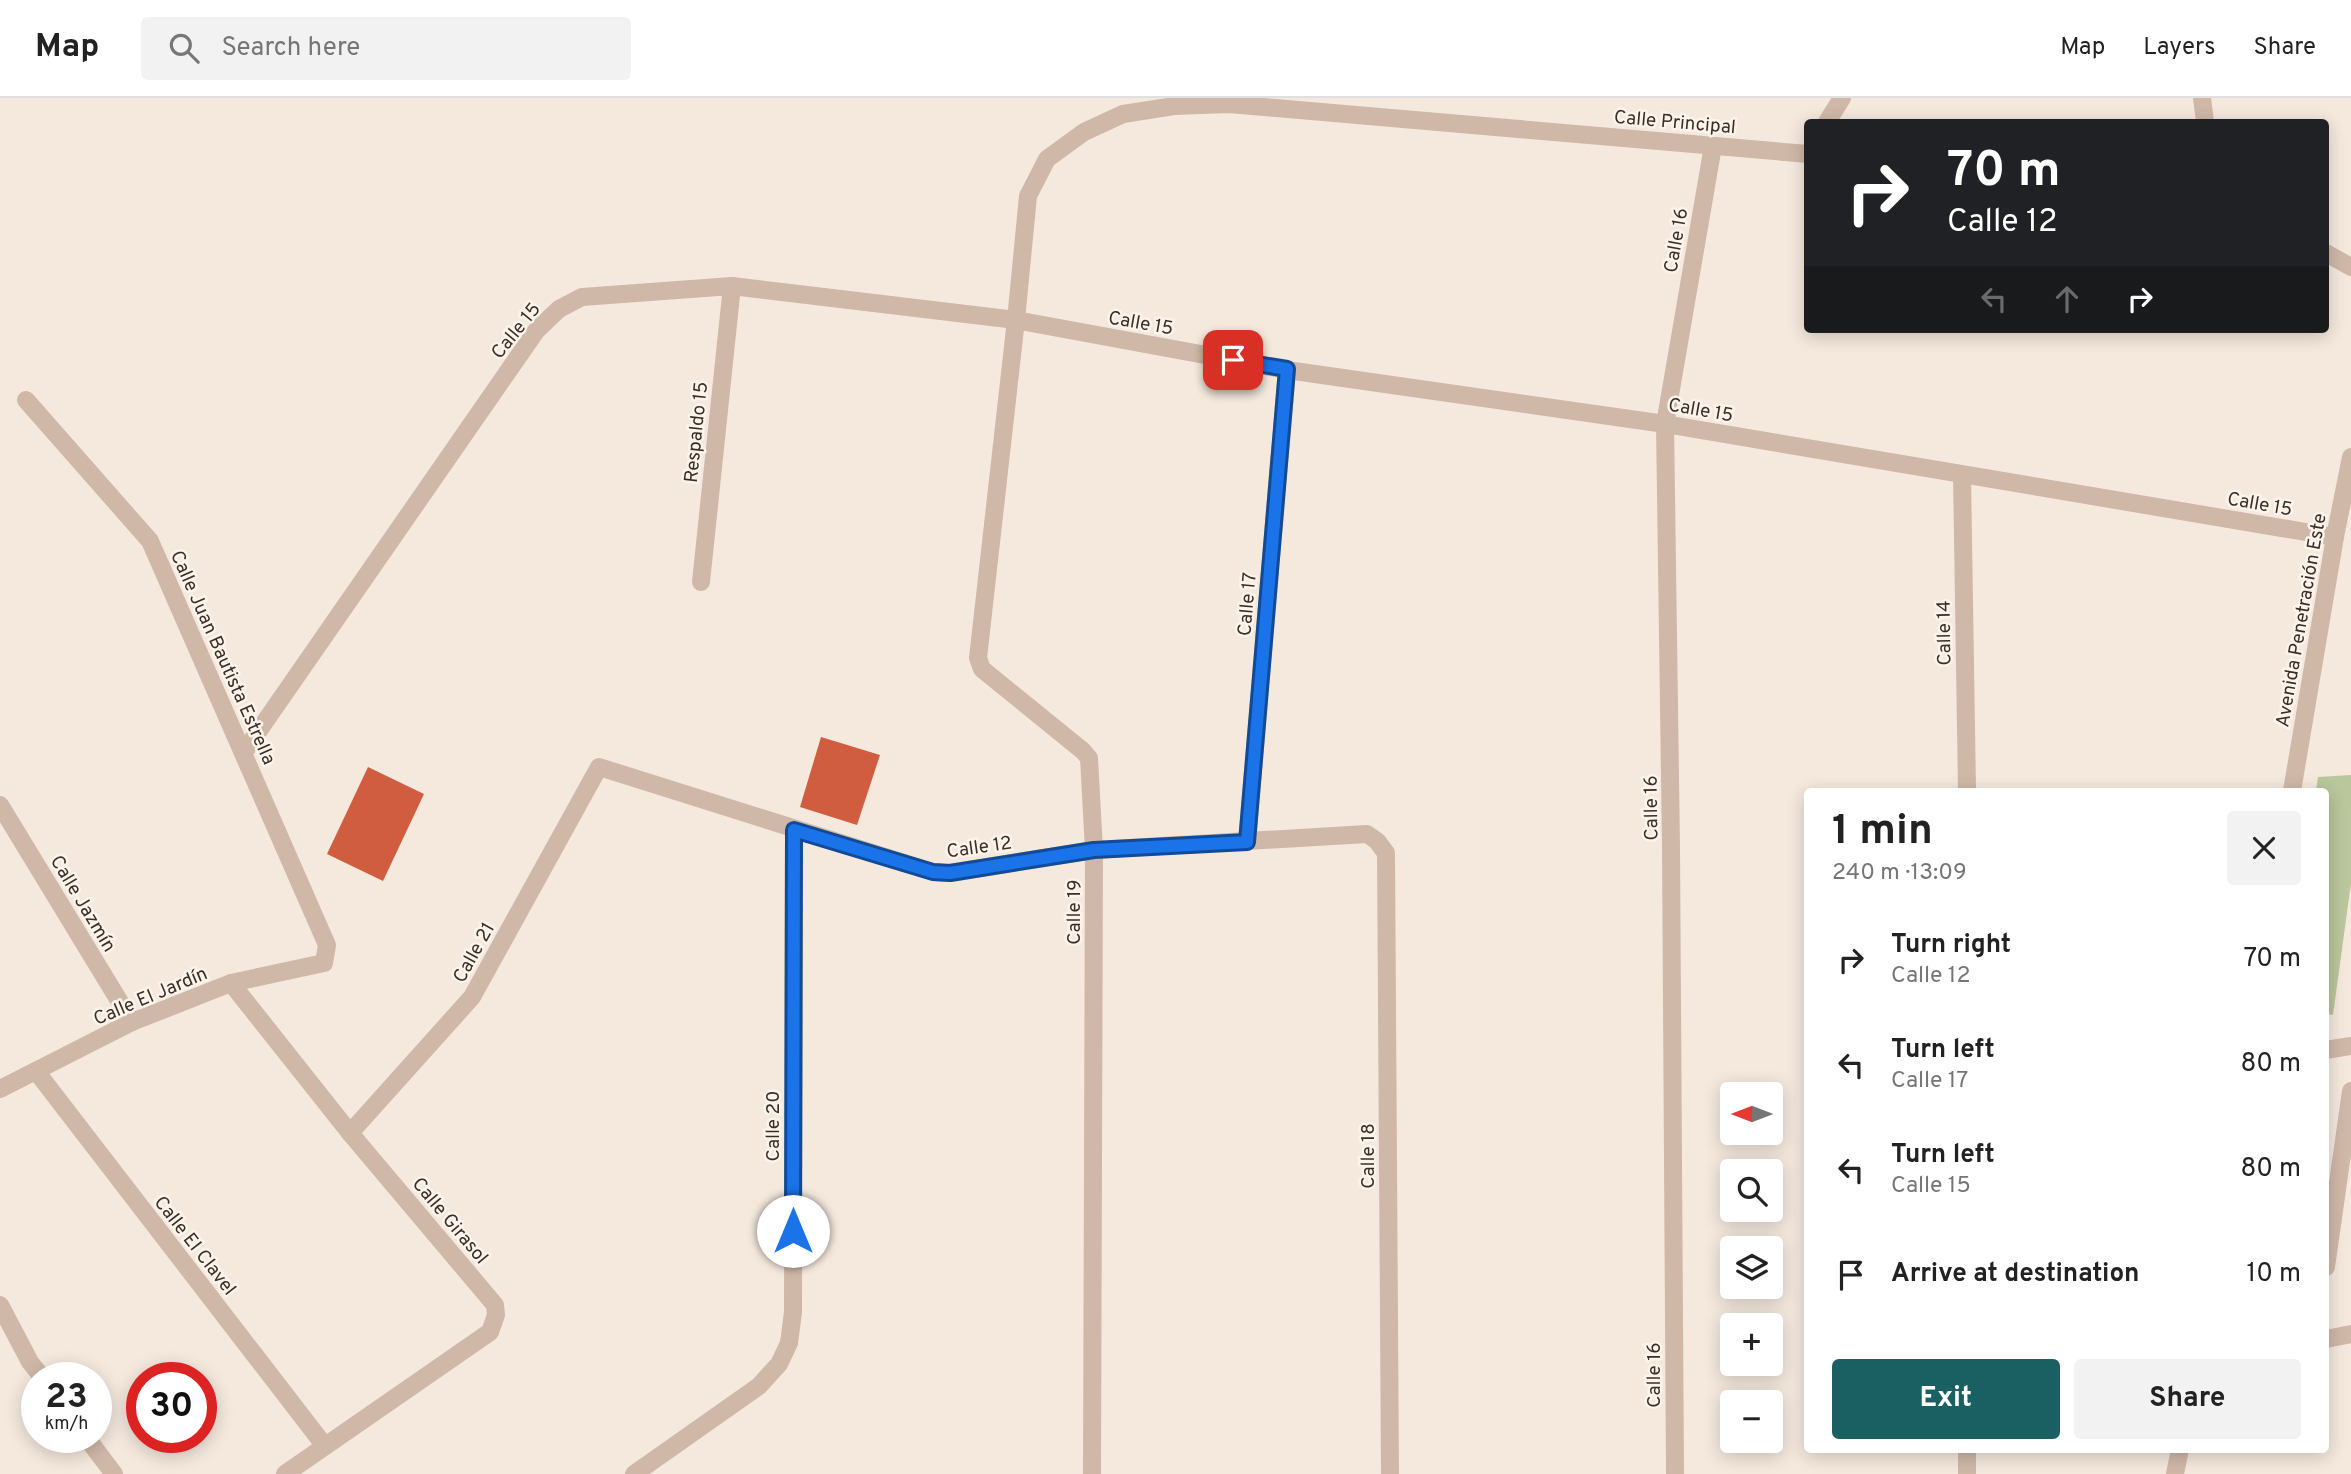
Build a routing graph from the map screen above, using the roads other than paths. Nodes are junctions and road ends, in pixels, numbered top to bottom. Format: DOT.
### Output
graph roads {
  1 [pos="1842,98"];
  2 [pos="2202,98"];
  3 [pos="1829,119"];
  4 [pos="2205,119"];
  5 [pos="1713,146"];
  6 [pos="1804,153"];
  7 [pos="2329,255"];
  8 [pos="2351,267"];
  9 [pos="732,286"];
  10 [pos="1016,320"];
  11 [pos="1287,369"];
  12 [pos="26,400"];
  13 [pos="1665,424"];
  14 [pos="2351,457"];
  15 [pos="1962,475"];
  16 [pos="2335,537"];
  17 [pos="701,582"];
  18 [pos="243,752"];
  19 [pos="599,767"];
  20 [pos="1967,788"];
  21 [pos="2293,788"];
  22 [pos="0,805"];
  23 [pos="794,830"];
  24 [pos="1377,841"];
  25 [pos="1247,842"];
  26 [pos="1094,850"];
  27 [pos="324,963"];
  28 [pos="231,983"];
  29 [pos="132,1022"];
  30 [pos="2351,1046"];
  31 [pos="2329,1050"];
  32 [pos="36,1071"];
  33 [pos="0,1089"];
  34 [pos="2351,1091"];
  35 [pos="351,1133"];
  36 [pos="2329,1246"];
  37 [pos="0,1305"];
  38 [pos="2351,1334"];
  39 [pos="2329,1338"];
  40 [pos="30,1362"];
  41 [pos="324,1445"];
  42 [pos="98,1453"];
  43 [pos="1967,1453"];
  44 [pos="2179,1453"];
  45 [pos="114,1474"];
  46 [pos="285,1474"];
  47 [pos="634,1474"];
  48 [pos="1092,1474"];
  49 [pos="1390,1474"];
  50 [pos="1675,1474"];
  51 [pos="1967,1474"];
  52 [pos="2175,1474"];
  1 -- 3 [label="street"];
  2 -- 4 [label="street"];
  5 -- 6 [label="street, Calle Principal"];
  5 -- 10 [label="street, Calle Principal"];
  5 -- 13 [label="street, Calle 16"];
  7 -- 8 [label="street"];
  9 -- 10 [label="street, Calle 15"];
  9 -- 17 [label="street, Respaldo 15"];
  9 -- 18 [label="street, Calle 15"];
  10 -- 11 [label="street, Calle 15"];
  10 -- 26 [label="street, Calle 19"];
  11 -- 13 [label="street, Calle 15"];
  11 -- 25 [label="street, Calle 17"];
  12 -- 18 [label="street, Calle Juan Bautista Estrella"];
  13 -- 15 [label="street, Calle 15"];
  13 -- 50 [label="street, Calle 16"];
  14 -- 16 [label="street, Avenida Penetración Este"];
  15 -- 16 [label="street, Calle 15"];
  15 -- 20 [label="street, Calle 14"];
  16 -- 21 [label="street, Avenida Penetración Este"];
  18 -- 27 [label="street, Calle Juan Bautista Estrella"];
  19 -- 23 [label="street, Calle 12"];
  19 -- 35 [label="street, Calle 21"];
  22 -- 29 [label="street, Calle Jazmín"];
  23 -- 26 [label="street, Calle 12"];
  23 -- 47 [label="street, Calle 20"];
  24 -- 25 [label="street, Calle 12"];
  24 -- 49 [label="street, Calle 18"];
  25 -- 26 [label="street, Calle 12"];
  26 -- 48 [label="street, Calle 19"];
  27 -- 28 [label="street, Calle El Jardín"];
  28 -- 29 [label="street, Calle El Jardín"];
  28 -- 35 [label="street, Calle Girasol"];
  29 -- 32 [label="street, Calle El Jardín"];
  30 -- 31 [label="street"];
  32 -- 33 [label="street, Calle El Jardín"];
  32 -- 41 [label="street, Calle El Clavel"];
  34 -- 36 [label="street"];
  35 -- 41 [label="street, Calle Girasol"];
  37 -- 40 [label="street"];
  38 -- 39 [label="street"];
  41 -- 46 [label="street, Calle Girasol"];
  42 -- 45 [label="street"];
  43 -- 51 [label="street"];
  44 -- 52 [label="street"];
}
